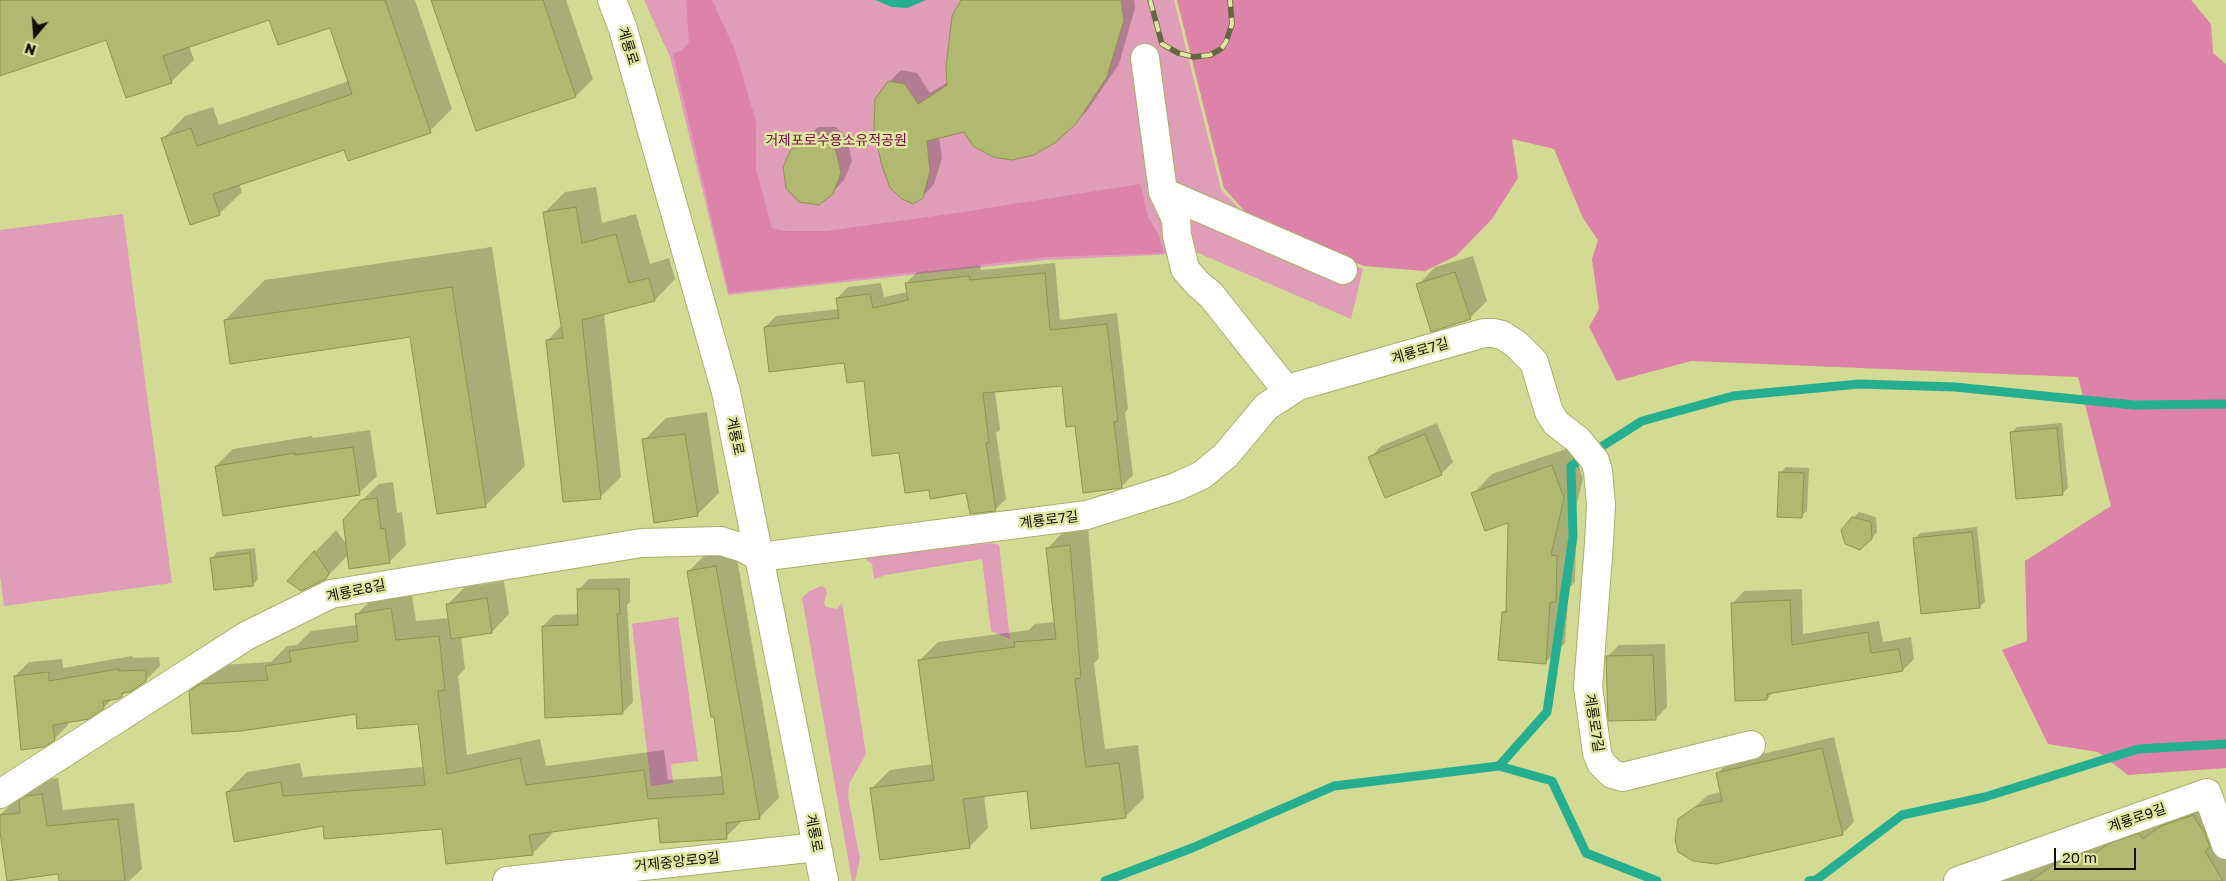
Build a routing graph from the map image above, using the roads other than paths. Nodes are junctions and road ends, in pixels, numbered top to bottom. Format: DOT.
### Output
graph roads {
  1 [pos="612,0"];
  2 [pos="1145,58"];
  3 [pos="1163,192"];
  4 [pos="1343,270"];
  5 [pos="1288,392"];
  6 [pos="760,557"];
  7 [pos="1751,745"];
  8 [pos="0,794"];
  9 [pos="2226,845"];
  10 [pos="817,846"];
  11 [pos="507,881"];
  12 [pos="824,881"];
  13 [pos="1958,881"];
  1 -- 6 [label="street, 계룡로"];
  2 -- 3 [label="street"];
  3 -- 4 [label="street"];
  3 -- 5 [label="street"];
  5 -- 6 [label="street, 계룡로7길"];
  5 -- 7 [label="street, 계룡로7길"];
  6 -- 8 [label="street, 계룡로8길"];
  6 -- 10 [label="street, 계룡로"];
  9 -- 13 [label="street, 계룡로9길"];
  10 -- 11 [label="street, 거제중앙로9길"];
  10 -- 12 [label="street, 계룡로"];
}
